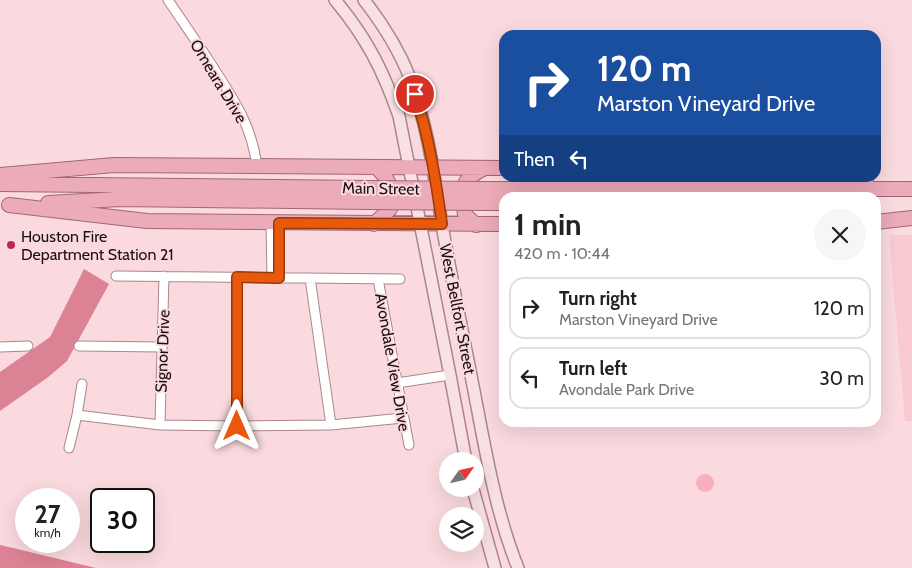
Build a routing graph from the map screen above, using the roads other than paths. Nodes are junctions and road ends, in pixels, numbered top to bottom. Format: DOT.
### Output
graph roads {
  1 [pos="168,0"];
  2 [pos="335,0"];
  3 [pos="364,0"];
  4 [pos="377,16"];
  5 [pos="357,28"];
  6 [pos="256,167"];
  7 [pos="377,168"];
  8 [pos="410,168"];
  9 [pos="434,168"];
  10 [pos="486,168"];
  11 [pos="499,168"];
  12 [pos="0,175"];
  13 [pos="881,182"];
  14 [pos="912,183"];
  15 [pos="0,184"];
  16 [pos="912,189"];
  17 [pos="730,192"];
  18 [pos="368,195"];
  19 [pos="487,196"];
  20 [pos="499,196"];
  21 [pos="499,201"];
  22 [pos="5,205"];
  23 [pos="881,213"];
  24 [pos="912,216"];
  25 [pos="881,221"];
  26 [pos="275,223"];
  27 [pos="374,224"];
  28 [pos="420,224"];
  29 [pos="442,224"];
  30 [pos="499,224"];
  31 [pos="476,225"];
  32 [pos="116,276"];
  33 [pos="164,276"];
  34 [pos="237,277"];
  35 [pos="275,278"];
  36 [pos="310,278"];
  37 [pos="378,279"];
  38 [pos="400,279"];
  39 [pos="28,346"];
  40 [pos="79,346"];
  41 [pos="0,347"];
  42 [pos="161,347"];
  43 [pos="470,372"];
  44 [pos="450,375"];
  45 [pos="397,383"];
  46 [pos="82,384"];
  47 [pos="77,415"];
  48 [pos="403,418"];
  49 [pos="331,424"];
  50 [pos="160,425"];
  51 [pos="237,426"];
  52 [pos="409,445"];
  53 [pos="69,448"];
  54 [pos="464,452"];
  55 [pos="501,518"];
  56 [pos="484,521"];
  57 [pos="484,532"];
  58 [pos="495,568"];
  59 [pos="518,568"];
  1 -- 6 [label="street, Omeara Drive"];
  2 -- 5 [label="main road, West Bellfort Street"];
  3 -- 4 [label="main road, West Bellfort Street"];
  4 -- 5 [label="main road"];
  4 -- 9 [label="main road, West Bellfort Street"];
  5 -- 8 [label="main road, West Bellfort Street"];
  6 -- 7 [label="highway"];
  6 -- 12 [label="highway"];
  7 -- 8 [label="highway"];
  7 -- 27 [label="highway"];
  8 -- 9 [label="highway"];
  8 -- 28 [label="main road, West Bellfort Street"];
  9 -- 10 [label="highway"];
  9 -- 29 [label="main road, West Bellfort Street"];
  10 -- 11 [label="highway"];
  10 -- 31 [label="highway"];
  13 -- 14 [label="highway"];
  15 -- 18 [label="highway, Main Street"];
  16 -- 17 [label="highway, Main Street"];
  18 -- 19 [label="highway, Main Street, bridge"];
  18 -- 22 [label="highway, Main Street"];
  19 -- 20 [label="highway, Main Street"];
  19 -- 21 [label="highway, Main Street"];
  22 -- 26 [label="highway"];
  23 -- 24 [label="highway"];
  24 -- 25 [label="highway"];
  26 -- 27 [label="highway"];
  26 -- 35 [label="street"];
  27 -- 28 [label="highway"];
  28 -- 29 [label="highway"];
  28 -- 44 [label="main road, West Bellfort Street"];
  29 -- 31 [label="highway"];
  29 -- 43 [label="main road, West Bellfort Street"];
  30 -- 31 [label="highway"];
  32 -- 33 [label="street"];
  33 -- 34 [label="street"];
  33 -- 42 [label="street, Signor Drive"];
  34 -- 35 [label="street"];
  34 -- 51 [label="street"];
  35 -- 36 [label="street"];
  36 -- 37 [label="street"];
  36 -- 49 [label="street"];
  37 -- 38 [label="street"];
  37 -- 45 [label="street, Avondale View Drive"];
  39 -- 41 [label="street"];
  40 -- 42 [label="street"];
  42 -- 50 [label="street, Signor Drive"];
  43 -- 44 [label="main road"];
  43 -- 55 [label="main road, West Bellfort Street"];
  44 -- 45 [label="street"];
  44 -- 54 [label="main road, West Bellfort Street"];
  45 -- 48 [label="street, Avondale View Drive"];
  46 -- 47 [label="street"];
  47 -- 50 [label="street"];
  47 -- 53 [label="street"];
  48 -- 49 [label="street"];
  48 -- 52 [label="street, Avondale View Drive"];
  49 -- 51 [label="street"];
  50 -- 51 [label="street"];
  55 -- 56 [label="main road"];
  55 -- 59 [label="main road, West Bellfort Street"];
  57 -- 58 [label="main road"];
}
